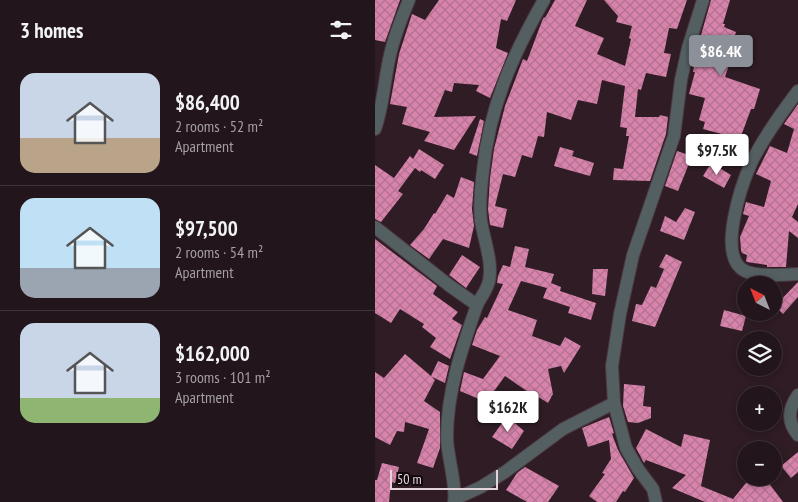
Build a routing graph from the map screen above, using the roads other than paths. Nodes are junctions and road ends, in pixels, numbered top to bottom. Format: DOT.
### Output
graph roads {
  1 [pos="409,0"];
  2 [pos="544,0"];
  3 [pos="703,0"];
  4 [pos="798,91"];
  5 [pos="375,129"];
  6 [pos="375,227"];
  7 [pos="798,274"];
  8 [pos="477,305"];
  9 [pos="798,395"];
  10 [pos="614,403"];
  11 [pos="798,435"];
  12 [pos="454,501"];
  13 [pos="656,502"];
  1 -- 5 [label="street"];
  2 -- 8 [label="street"];
  3 -- 10 [label="street"];
  4 -- 7 [label="street"];
  6 -- 8 [label="street"];
  8 -- 12 [label="street"];
  9 -- 11 [label="street"];
  10 -- 12 [label="street"];
  10 -- 13 [label="street"];
}
